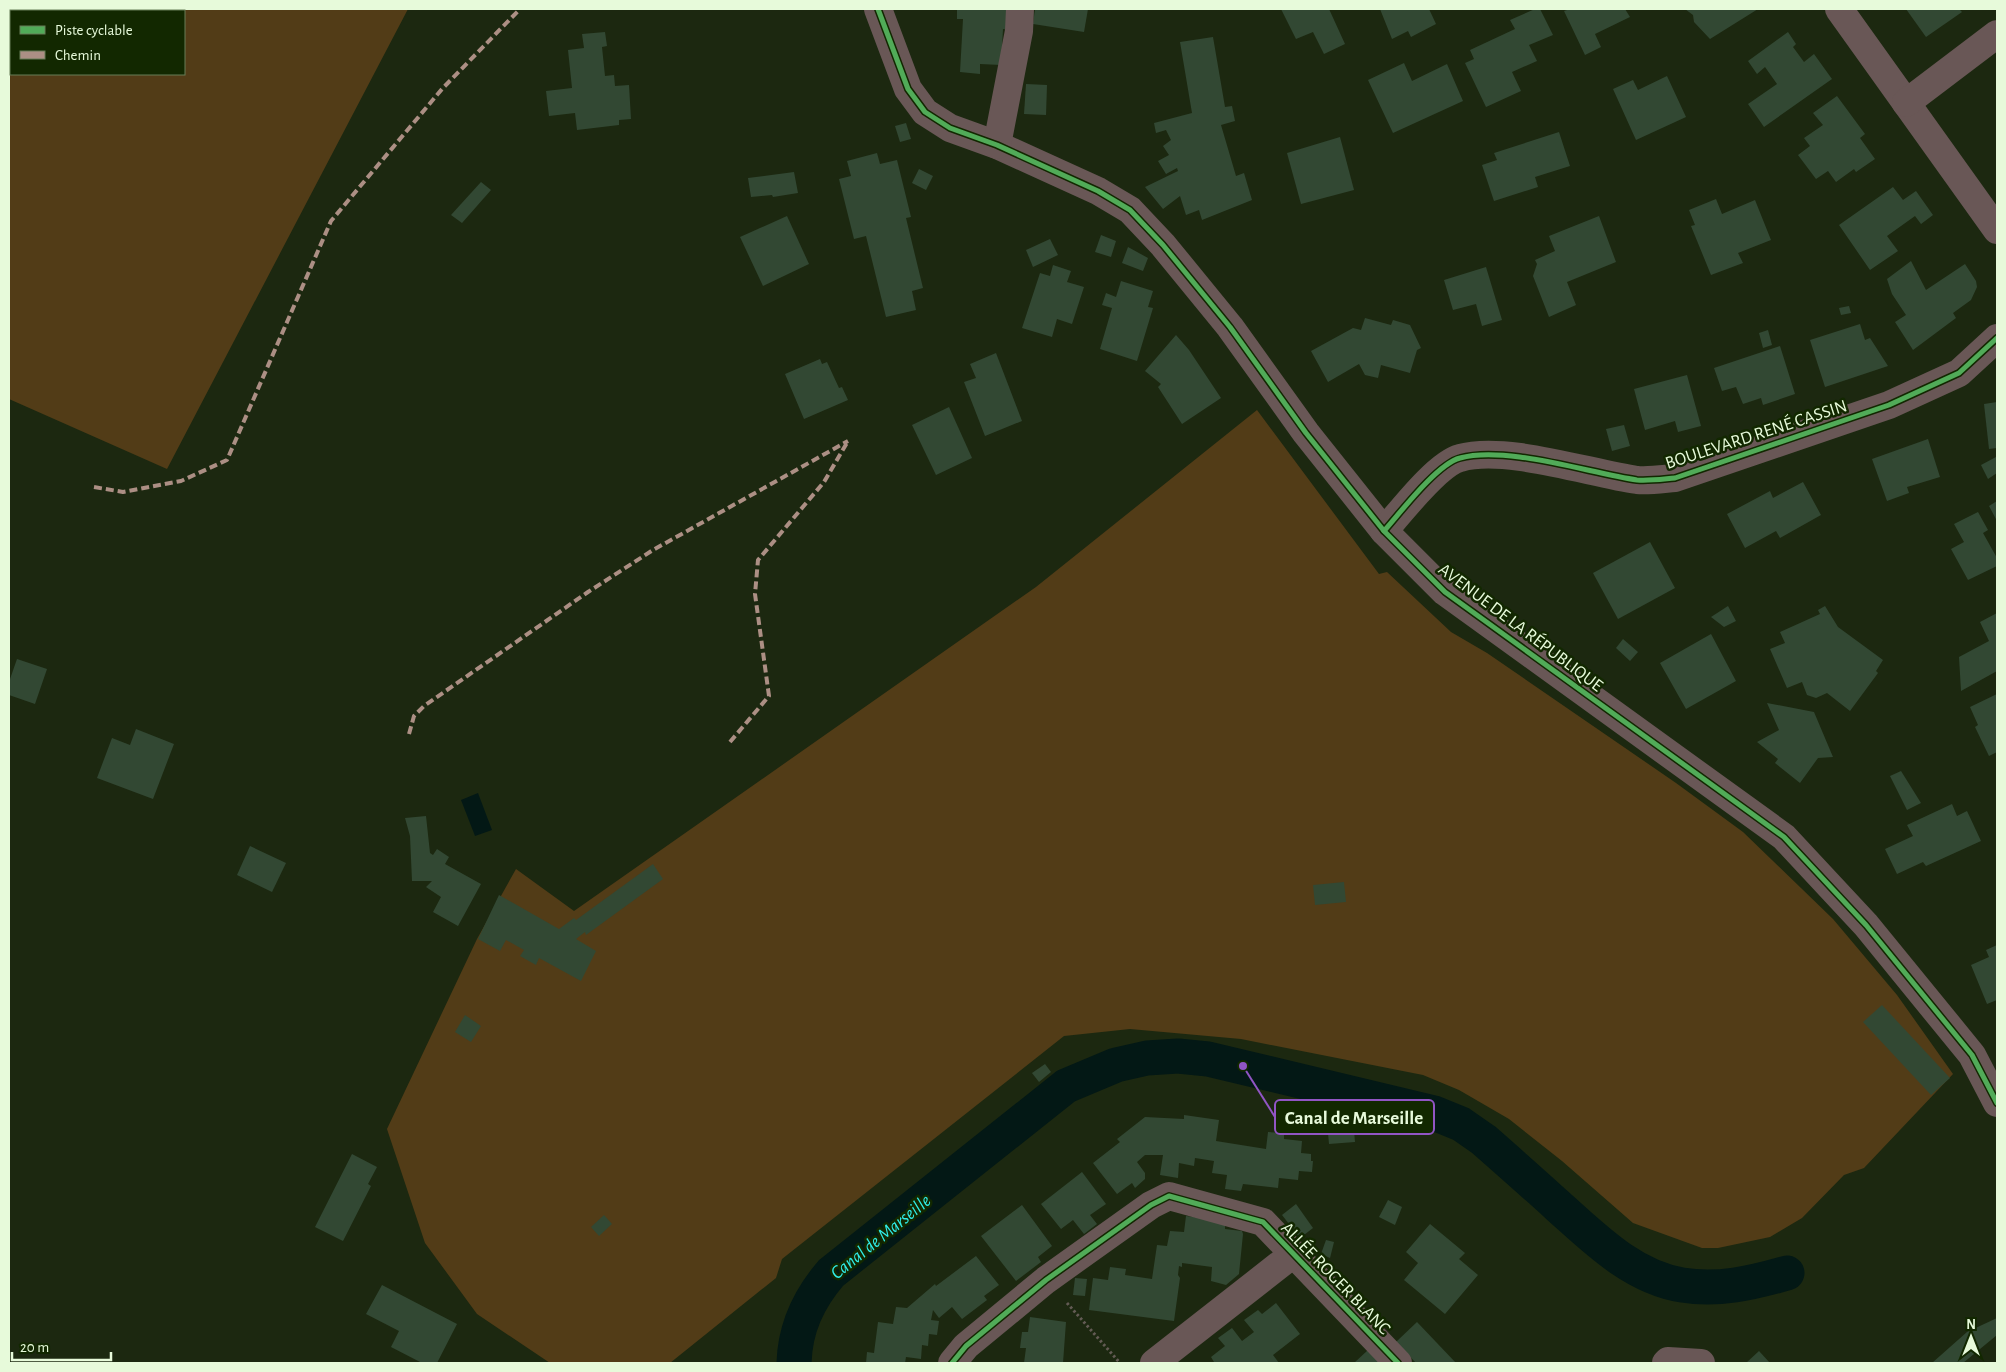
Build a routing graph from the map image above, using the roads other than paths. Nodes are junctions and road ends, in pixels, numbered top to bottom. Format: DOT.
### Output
graph roads {
  1 [pos="878,9"];
  2 [pos="1020,9"];
  3 [pos="1839,9"];
  4 [pos="1997,34"];
  5 [pos="1906,103"];
  6 [pos="997,145"];
  7 [pos="1997,230"];
  8 [pos="1997,338"];
  9 [pos="1384,532"];
  10 [pos="1997,1103"];
  11 [pos="1292,1255"];
  12 [pos="952,1363"];
  13 [pos="1154,1363"];
  14 [pos="1398,1363"];
  15 [pos="1666,1363"];
  16 [pos="1701,1363"];
  1 -- 6 [label="street, AVENUE DE LA RÉPUBLIQUE"];
  2 -- 6 [label="street"];
  3 -- 5 [label="street"];
  4 -- 5 [label="street"];
  5 -- 7 [label="street"];
  6 -- 9 [label="street, AVENUE DE LA RÉPUBLIQUE"];
  8 -- 9 [label="street, BOULEVARD RENÉ CASSIN"];
  9 -- 10 [label="street, AVENUE DE LA RÉPUBLIQUE"];
  11 -- 12 [label="street, ALLÉE ROGER BLANC"];
  11 -- 13 [label="street, ALLÉE ROGER BLANC"];
  11 -- 14 [label="street, ALLÉE ROGER BLANC"];
  15 -- 16 [label="street"];
}
